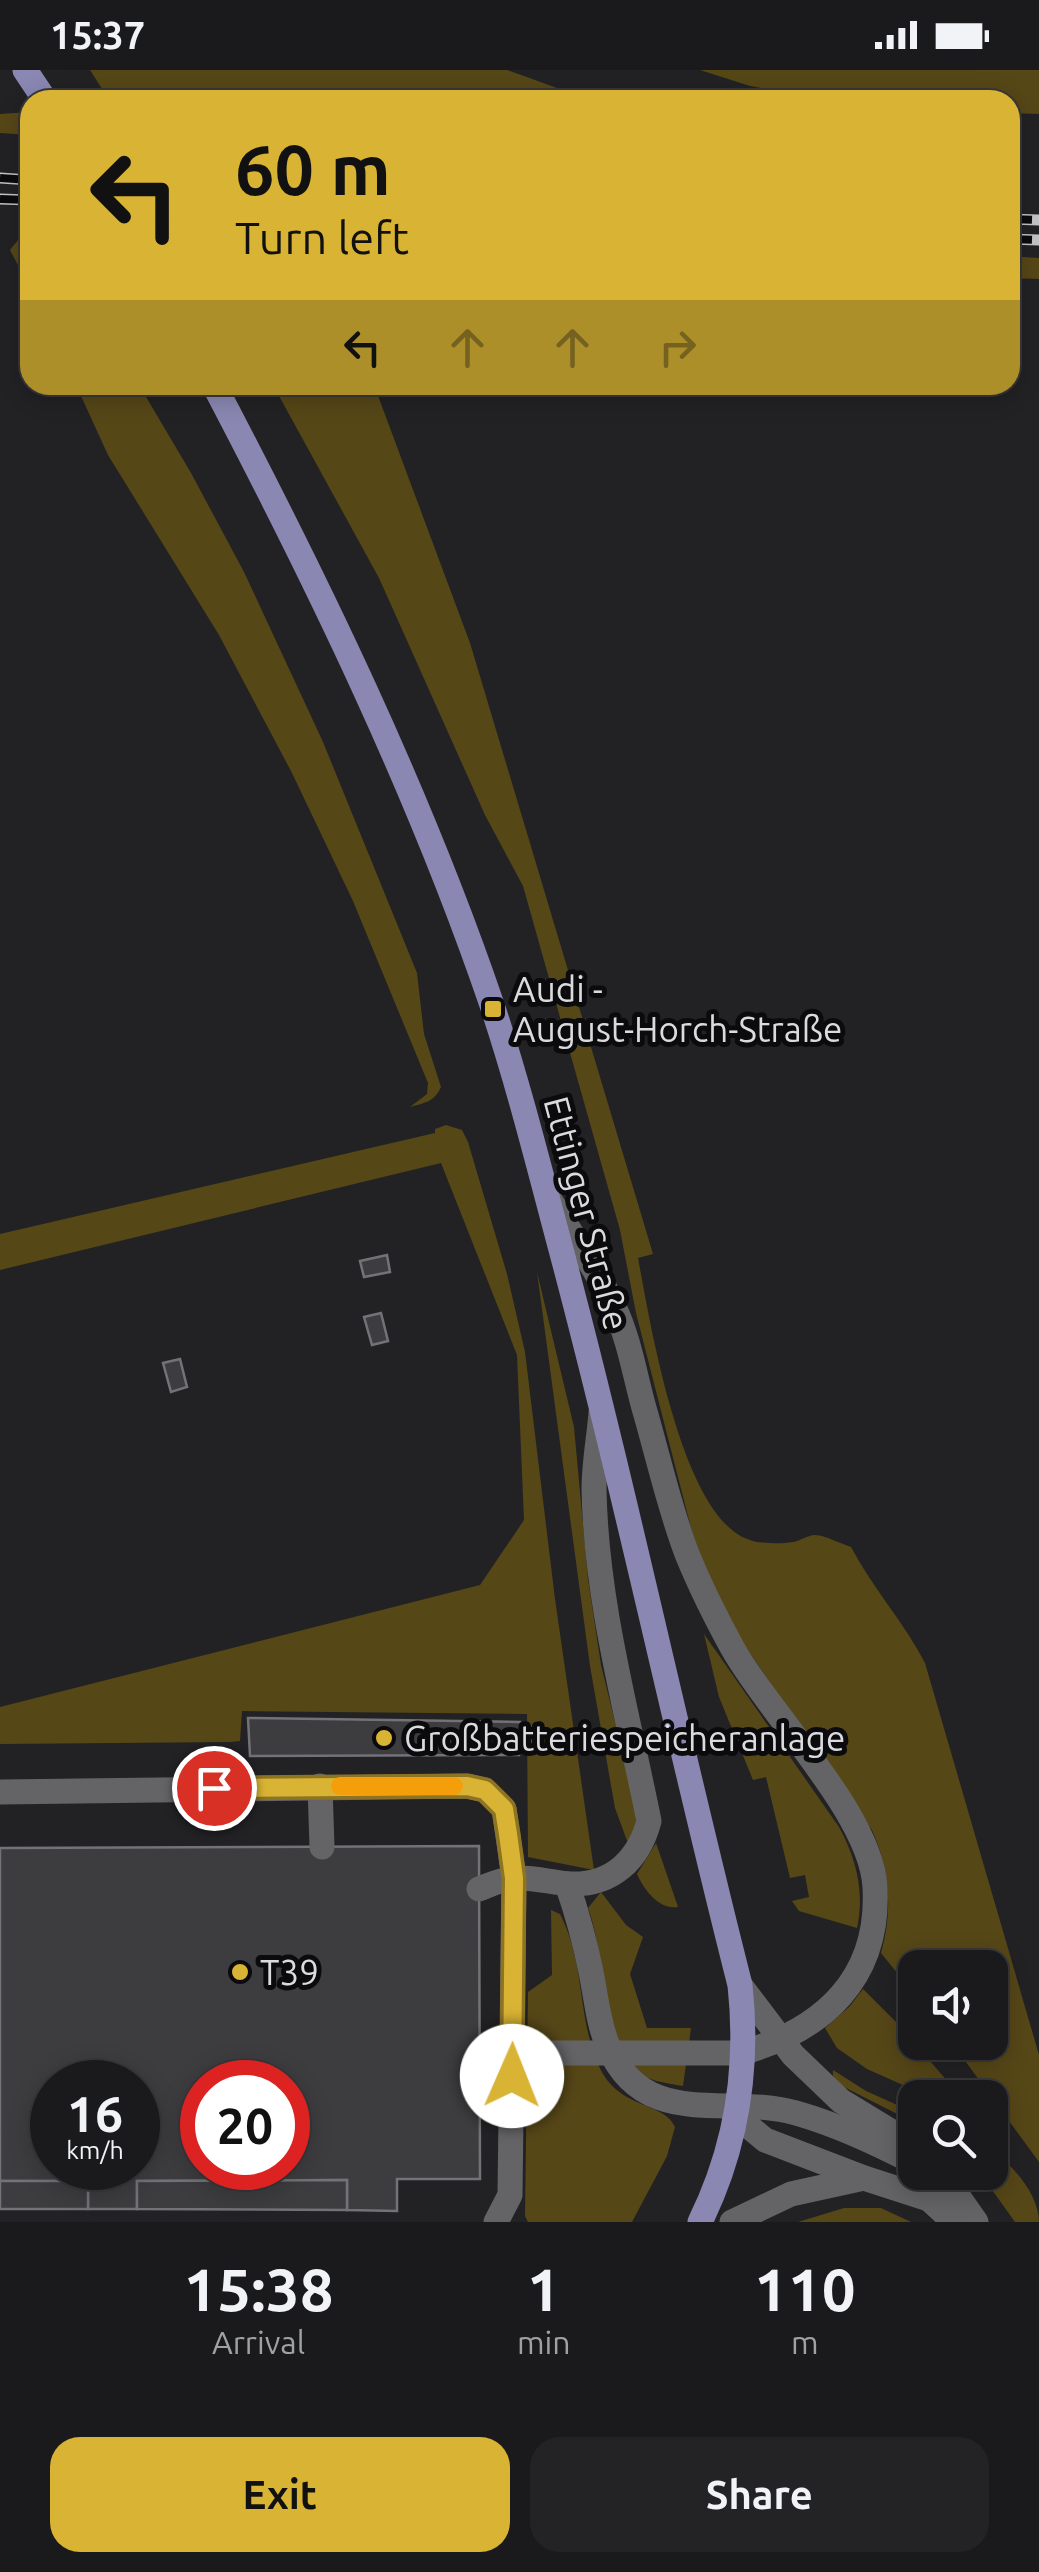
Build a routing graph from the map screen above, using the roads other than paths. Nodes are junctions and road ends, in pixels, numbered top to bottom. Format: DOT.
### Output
graph roads {
  1 [pos="219,395"];
  2 [pos="545,1190"];
  3 [pos="602,1403"];
  4 [pos="320,1786"];
  5 [pos="0,1792"];
  6 [pos="322,1846"];
  7 [pos="514,1878"];
  8 [pos="568,1884"];
  9 [pos="479,1889"];
  10 [pos="740,1986"];
  11 [pos="479,2054"];
  12 [pos="739,2105"];
  13 [pos="898,2136"];
  14 [pos="898,2154"];
  15 [pos="864,2178"];
  16 [pos="951,2190"];
  17 [pos="496,2222"];
  18 [pos="700,2222"];
  19 [pos="732,2222"];
  20 [pos="954,2222"];
  21 [pos="976,2222"];
  1 -- 2 [label="main road, Ettinger Straße"];
  2 -- 3 [label="main road, Ettinger Straße"];
  2 -- 11 [label="street"];
  3 -- 8 [label="street"];
  3 -- 10 [label="main road, Ettinger Straße"];
  4 -- 5 [label="street"];
  4 -- 6 [label="street"];
  4 -- 7 [label="street"];
  7 -- 8 [label="street"];
  7 -- 9 [label="street"];
  7 -- 17 [label="street"];
  8 -- 12 [label="street"];
  10 -- 12 [label="main road, Ettinger Straße"];
  10 -- 13 [label="street"];
  12 -- 14 [label="street"];
  12 -- 15 [label="street"];
  12 -- 18 [label="main road, Ettinger Straße"];
  15 -- 19 [label="street"];
  15 -- 20 [label="street"];
  16 -- 21 [label="street"];
}
